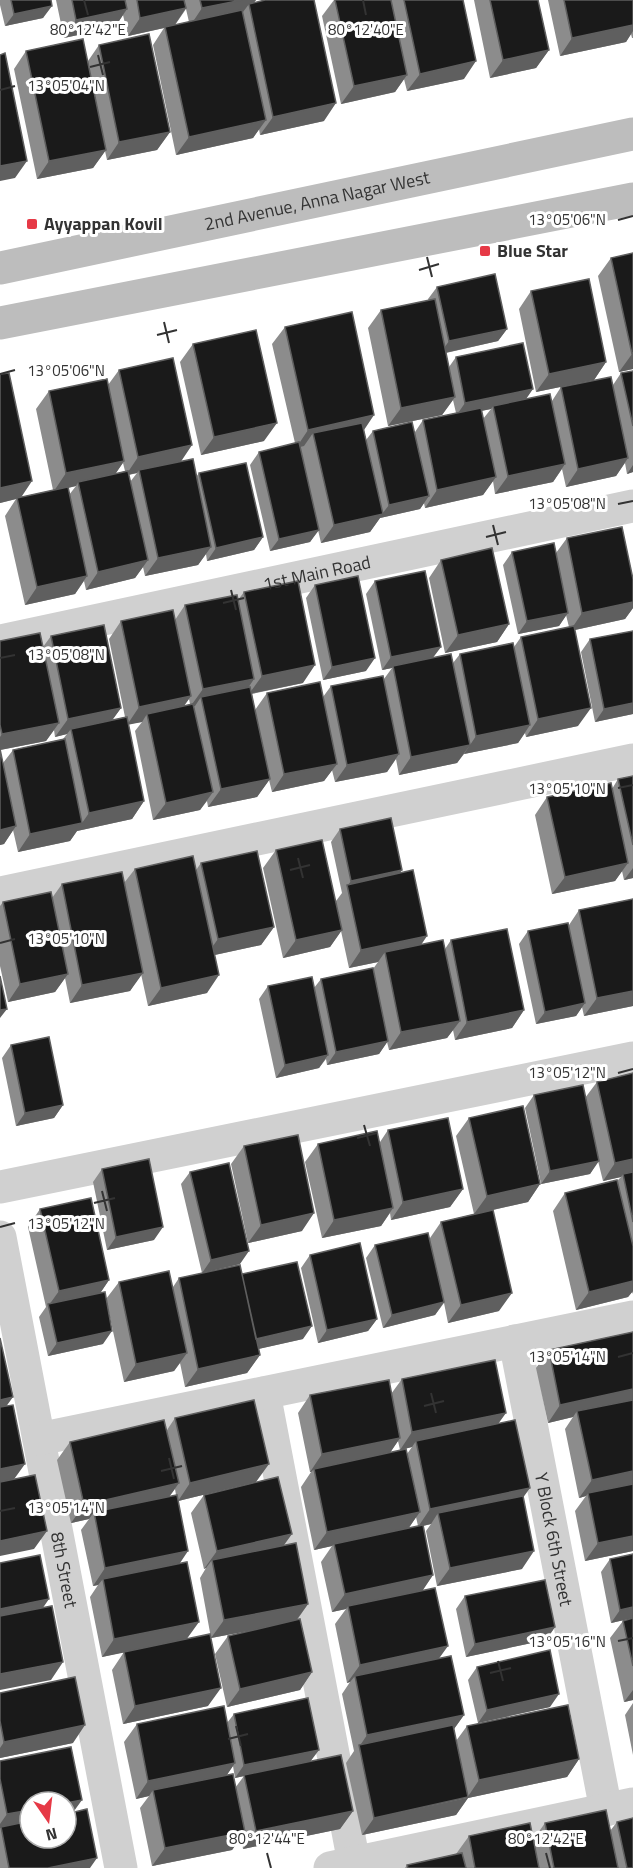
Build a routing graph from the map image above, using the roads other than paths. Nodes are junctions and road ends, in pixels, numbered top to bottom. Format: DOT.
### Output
graph roads {
  1 [pos="633,134"];
  2 [pos="633,199"];
  3 [pos="0,268"];
  4 [pos="0,323"];
  5 [pos="633,508"];
  6 [pos="0,641"];
  7 [pos="633,760"];
  8 [pos="0,893"];
  9 [pos="633,1058"];
  10 [pos="0,1187"];
  11 [pos="0,1236"];
  12 [pos="633,1317"];
  13 [pos="514,1341"];
  14 [pos="264,1393"];
  15 [pos="39,1439"];
  16 [pos="620,1807"];
  17 [pos="342,1866"];
  18 [pos="121,1868"];
  1 -- 3 [label="main road, 2nd Avenue, Anna Nagar West"];
  2 -- 4 [label="main road"];
  5 -- 6 [label="street, 1st Main Road"];
  7 -- 8 [label="street"];
  9 -- 10 [label="street"];
  11 -- 15 [label="street, 8th Street"];
  12 -- 13 [label="street"];
  13 -- 14 [label="street"];
  13 -- 16 [label="street, Y Block 6th Street"];
  14 -- 15 [label="street"];
  14 -- 17 [label="street"];
  15 -- 18 [label="street, 8th Street"];
  16 -- 17 [label="street"];
}
